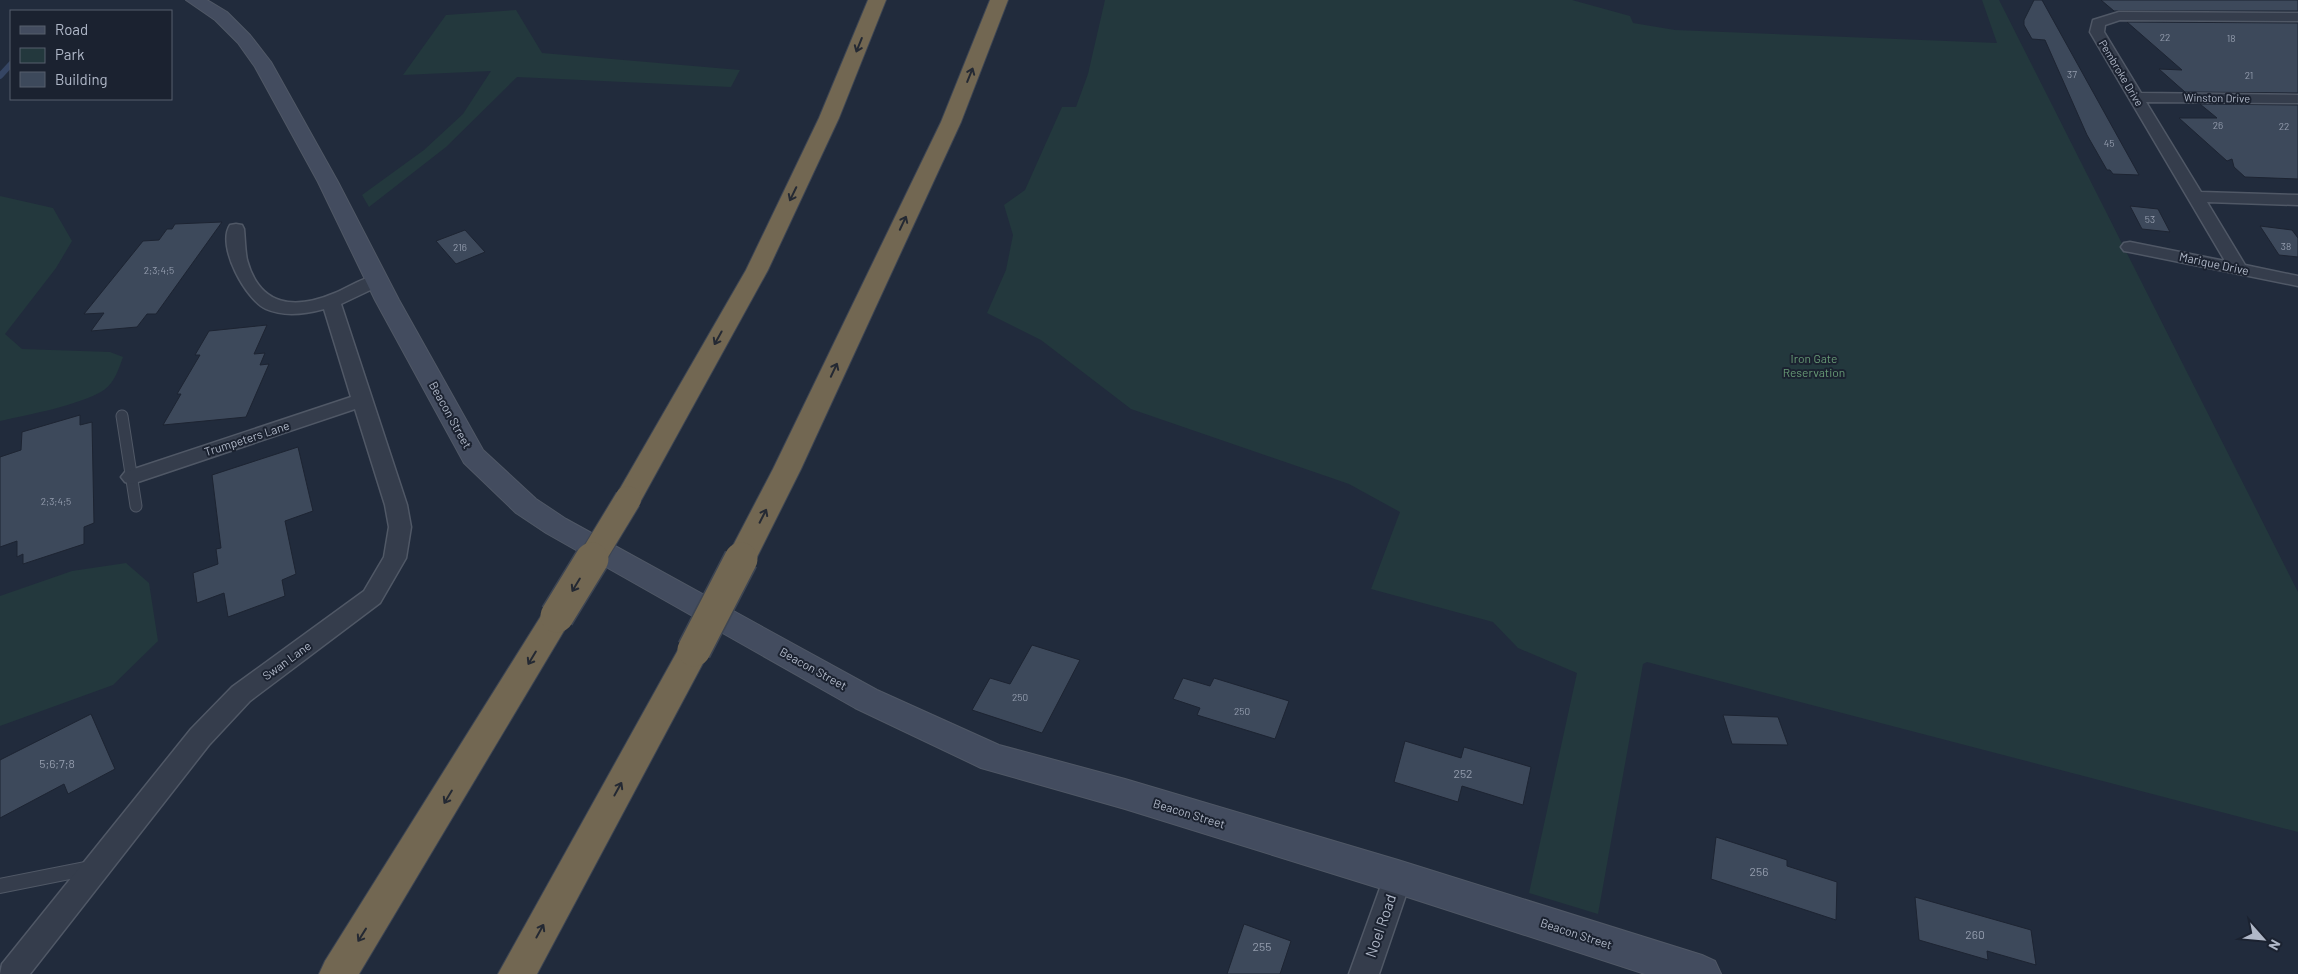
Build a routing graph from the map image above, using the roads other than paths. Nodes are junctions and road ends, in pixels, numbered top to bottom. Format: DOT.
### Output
graph roads {
  1 [pos="195,0"];
  2 [pos="877,0"];
  3 [pos="999,0"];
  4 [pos="2298,17"];
  5 [pos="2136,97"];
  6 [pos="2298,99"];
  7 [pos="2196,197"];
  8 [pos="2298,200"];
  9 [pos="236,229"];
  10 [pos="2130,247"];
  11 [pos="2238,269"];
  12 [pos="378,280"];
  13 [pos="2298,281"];
  14 [pos="331,302"];
  15 [pos="362,400"];
  16 [pos="122,416"];
  17 [pos="132,477"];
  18 [pos="136,506"];
  19 [pos="97,867"];
  20 [pos="1398,877"];
  21 [pos="0,886"];
  22 [pos="12,974"];
  23 [pos="338,974"];
  24 [pos="517,974"];
  25 [pos="1364,974"];
  26 [pos="1702,974"];
  1 -- 12 [label="main road, Beacon Street"];
  2 -- 23 [label="highway, one-way, bridge"];
  24 -- 3 [label="highway, one-way, bridge"];
  4 -- 5 [label="street, Pembroke Drive"];
  5 -- 6 [label="street, Winston Drive"];
  5 -- 7 [label="street, Pembroke Drive"];
  7 -- 8 [label="street"];
  7 -- 11 [label="street, Pembroke Drive"];
  9 -- 14 [label="street"];
  10 -- 11 [label="street, Marique Drive"];
  11 -- 13 [label="street, Marique Drive"];
  12 -- 14 [label="street"];
  12 -- 20 [label="main road, Beacon Street"];
  14 -- 15 [label="street, Swan Lane"];
  15 -- 17 [label="street, Trumpeters Lane"];
  15 -- 19 [label="street, Swan Lane"];
  16 -- 17 [label="lane"];
  17 -- 18 [label="lane"];
  19 -- 21 [label="lane"];
  19 -- 22 [label="street, Swan Lane"];
  20 -- 25 [label="street, Noel Road"];
  20 -- 26 [label="main road, Beacon Street"];
}
